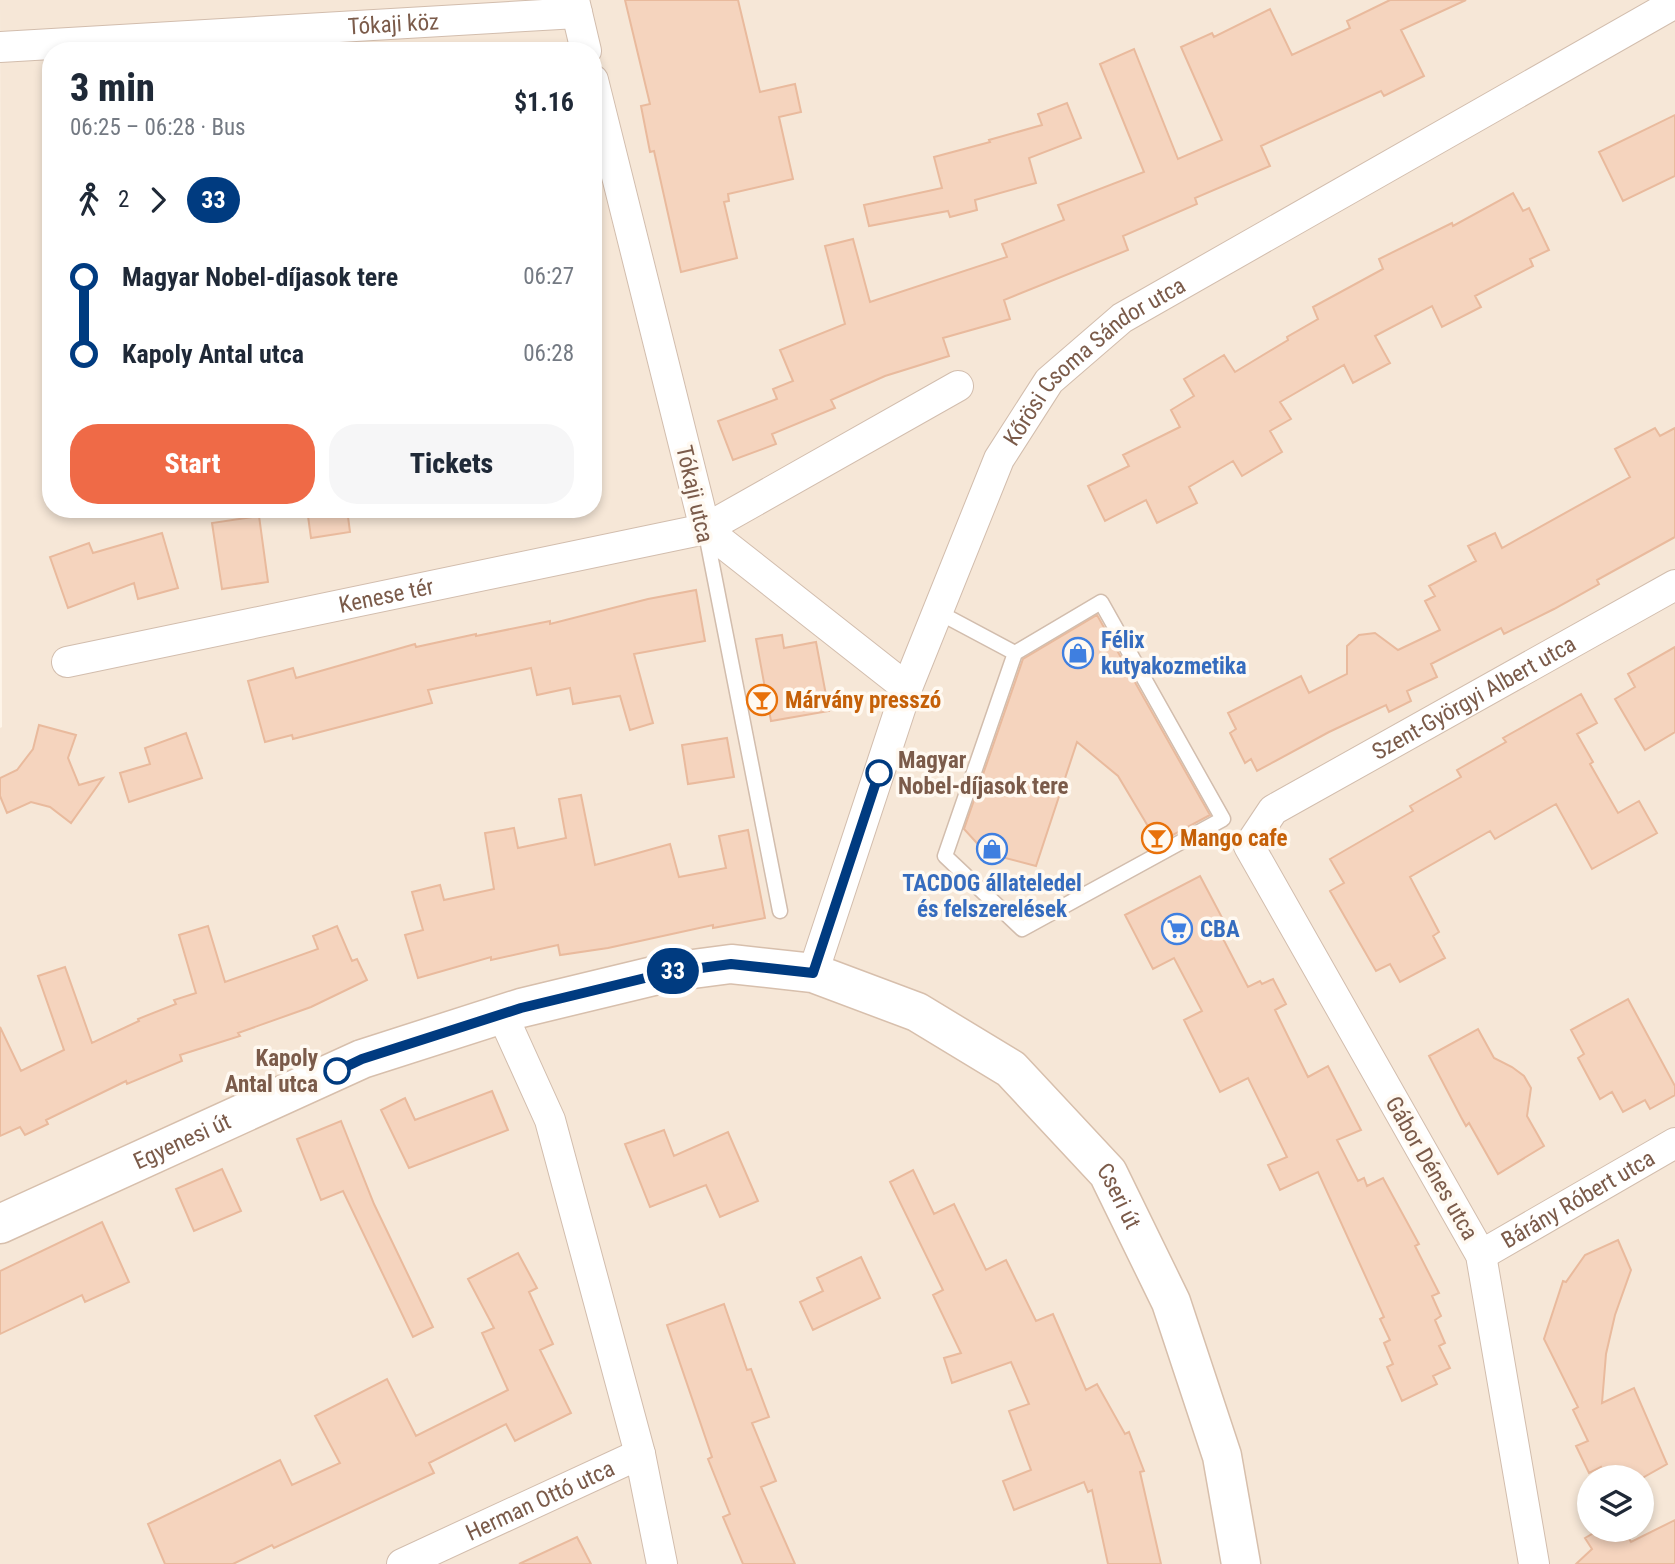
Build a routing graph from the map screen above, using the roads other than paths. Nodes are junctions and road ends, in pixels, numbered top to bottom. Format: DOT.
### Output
graph roads {
  1 [pos="1675,2"];
  2 [pos="575,6"];
  3 [pos="70,42"];
  4 [pos="584,42"];
  5 [pos="42,44"];
  6 [pos="0,47"];
  7 [pos="602,116"];
  8 [pos="958,386"];
  9 [pos="705,529"];
  10 [pos="1675,585"];
  11 [pos="937,612"];
  12 [pos="1015,653"];
  13 [pos="67,662"];
  14 [pos="907,688"];
  15 [pos="1273,810"];
  16 [pos="780,911"];
  17 [pos="813,973"];
  18 [pos="502,1014"];
  19 [pos="1675,1143"];
  20 [pos="0,1224"];
  21 [pos="1481,1255"];
  22 [pos="640,1454"];
  23 [pos="402,1564"];
  24 [pos="662,1564"];
  25 [pos="1241,1564"];
  26 [pos="1534,1564"];
  1 -- 11 [label="street, Kőrösi Csoma Sándor utca"];
  2 -- 3 [label="street, Tókaji köz"];
  2 -- 4 [label="street"];
  5 -- 6 [label="street, Tókaji köz"];
  7 -- 9 [label="street, Tókaji utca"];
  8 -- 9 [label="street"];
  9 -- 13 [label="street, Kenese tér"];
  9 -- 14 [label="street"];
  9 -- 16 [label="lane, Tókaji utca"];
  10 -- 15 [label="street, Szent-Györgyi Albert utca"];
  11 -- 12 [label="lane"];
  11 -- 14 [label="street, Kőrösi Csoma Sándor utca"];
  12 -- 12 [label="lane"];
  14 -- 17 [label="street, Kőrösi Csoma Sándor utca"];
  15 -- 21 [label="street, Gábor Dénes utca"];
  17 -- 18 [label="street, Egyenesi út"];
  17 -- 25 [label="street, Cseri út"];
  18 -- 20 [label="street, Egyenesi út"];
  18 -- 22 [label="street"];
  19 -- 21 [label="street, Bárány Róbert utca"];
  21 -- 26 [label="street, Gábor Dénes utca"];
  22 -- 23 [label="street, Herman Ottó utca"];
  22 -- 24 [label="street"];
}
